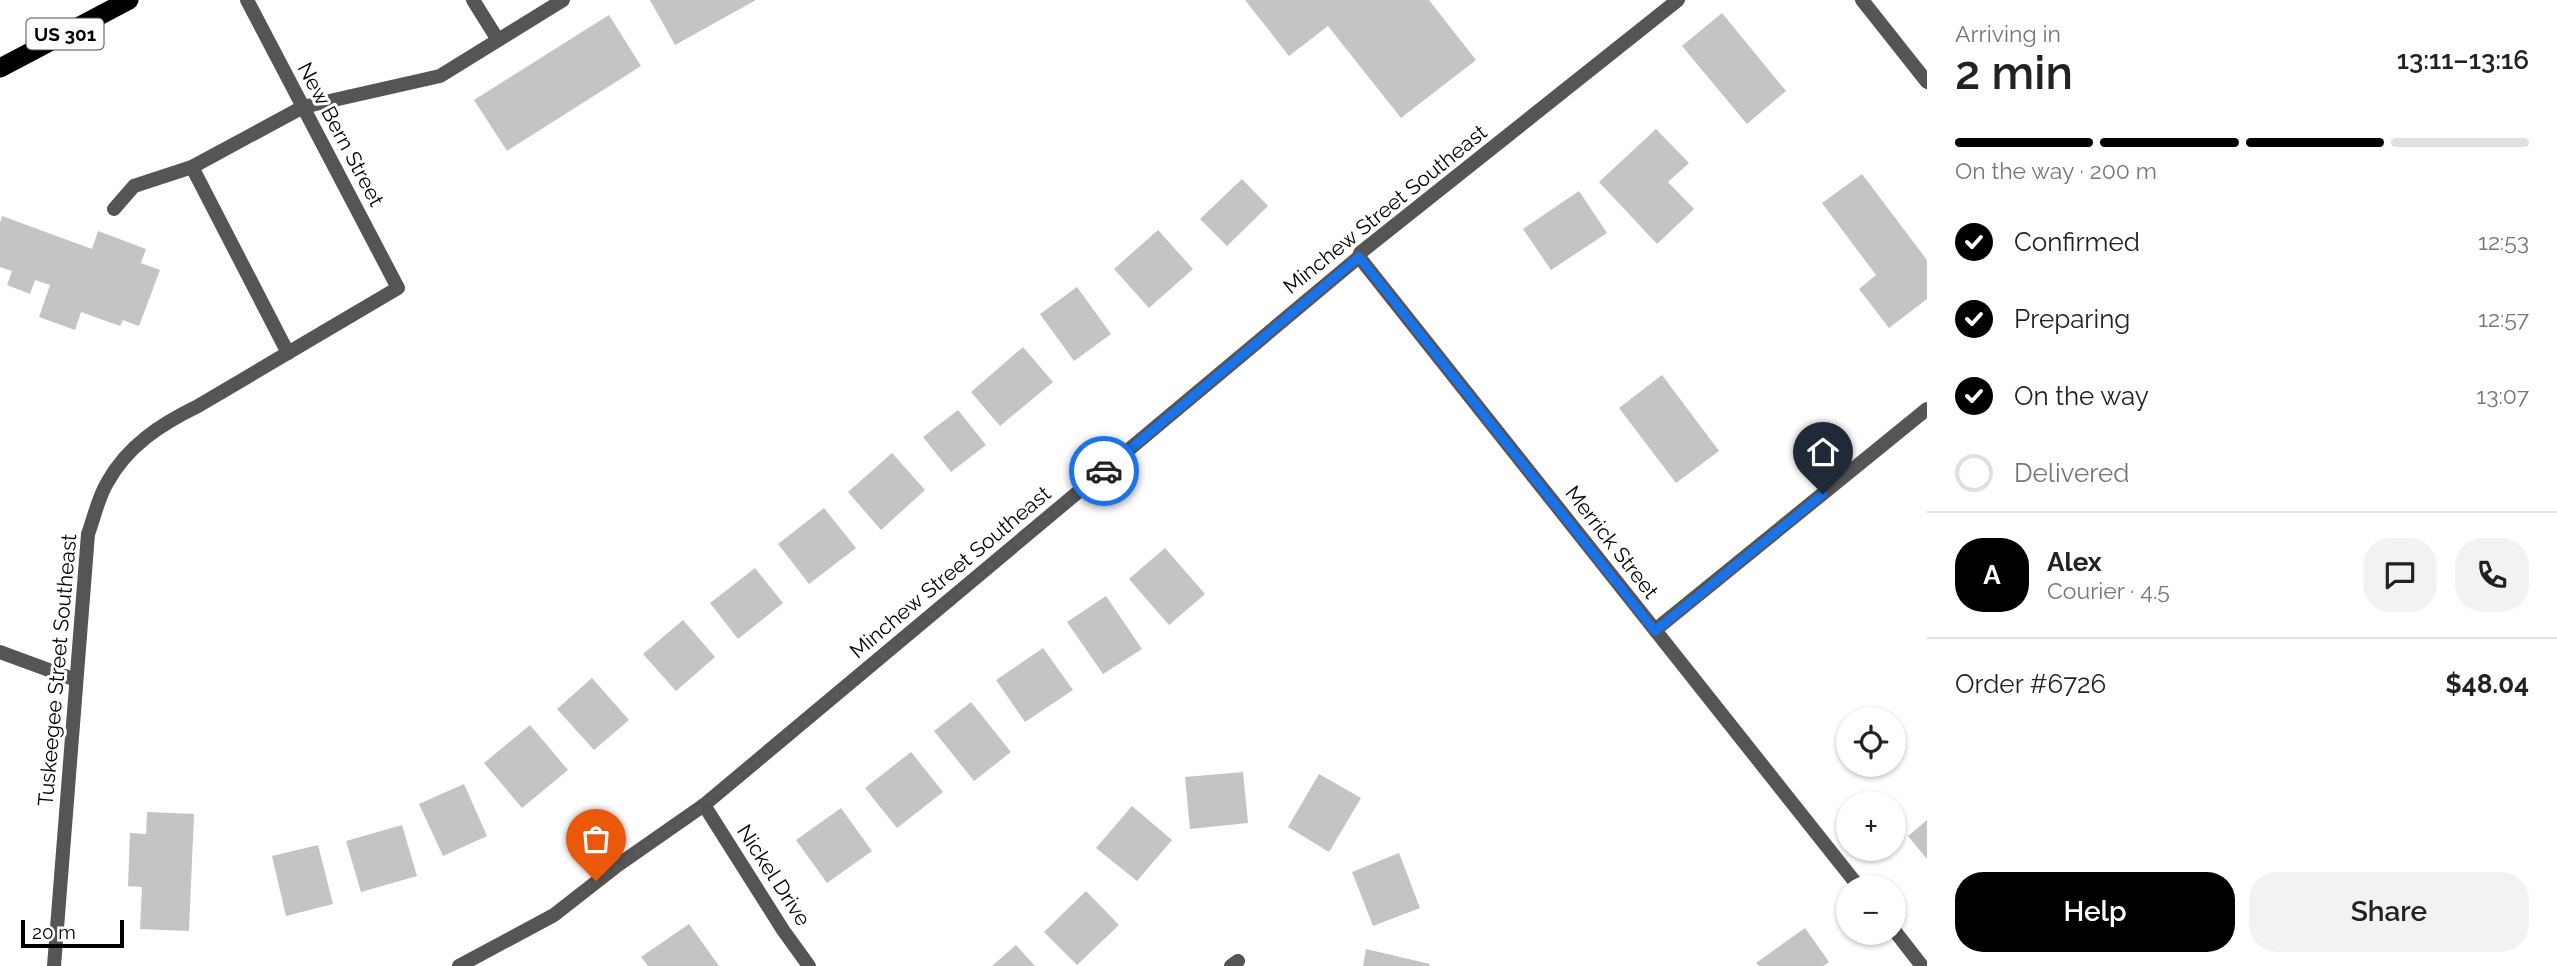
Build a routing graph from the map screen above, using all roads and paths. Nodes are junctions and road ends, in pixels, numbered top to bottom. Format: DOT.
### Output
graph roads {
  1 [pos="129,0"];
  2 [pos="247,0"];
  3 [pos="473,0"];
  4 [pos="563,0"];
  5 [pos="1678,0"];
  6 [pos="1862,0"];
  7 [pos="498,40"];
  8 [pos="0,68"];
  9 [pos="1927,82"];
  10 [pos="303,107"];
  11 [pos="192,167"];
  12 [pos="114,209"];
  13 [pos="1359,257"];
  14 [pos="398,288"];
  15 [pos="288,353"];
  16 [pos="1927,409"];
  17 [pos="1655,631"];
  18 [pos="0,652"];
  19 [pos="76,680"];
  20 [pos="704,805"];
  21 [pos="1849,875"];
  22 [pos="1906,945"];
  23 [pos="54,966"];
  24 [pos="459,966"];
  25 [pos="809,966"];
  26 [pos="1922,966"];
  1 -- 8 [label="highway, US 301"];
  2 -- 10 [label="street, New Bern Street"];
  3 -- 7 [label="street"];
  4 -- 7 [label="street"];
  5 -- 13 [label="street, Minchew Street Southeast"];
  6 -- 9 [label="street"];
  7 -- 10 [label="street"];
  10 -- 11 [label="street"];
  10 -- 14 [label="street, New Bern Street"];
  11 -- 12 [label="street"];
  11 -- 15 [label="street"];
  13 -- 17 [label="street, Merrick Street"];
  13 -- 20 [label="street, Minchew Street Southeast"];
  14 -- 15 [label="street, Tuskeegee Street Southeast"];
  15 -- 19 [label="street, Tuskeegee Street Southeast"];
  16 -- 17 [label="street"];
  17 -- 21 [label="street, Merrick Street"];
  18 -- 19 [label="street"];
  19 -- 23 [label="street, Tuskeegee Street Southeast"];
  20 -- 24 [label="street, Minchew Street Southeast"];
  20 -- 25 [label="street, Nickel Drive"];
  22 -- 26 [label="street"];
}
